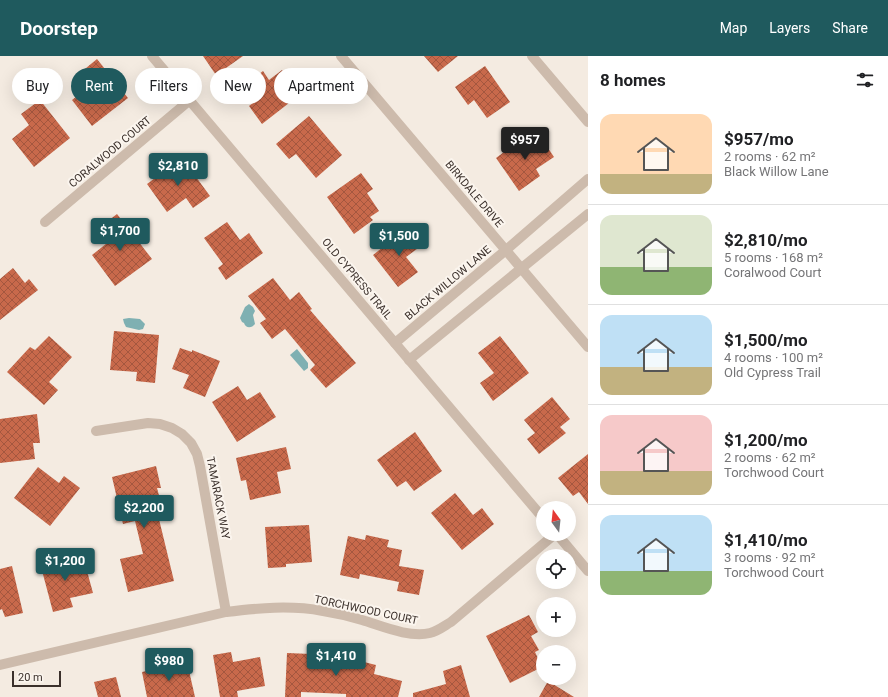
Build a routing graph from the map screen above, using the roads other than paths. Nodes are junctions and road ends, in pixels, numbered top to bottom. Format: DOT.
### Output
graph roads {
  1 [pos="152,56"];
  2 [pos="342,56"];
  3 [pos="532,56"];
  4 [pos="162,68"];
  5 [pos="185,104"];
  6 [pos="193,104"];
  7 [pos="588,122"];
  8 [pos="588,179"];
  9 [pos="588,214"];
  10 [pos="45,222"];
  11 [pos="506,250"];
  12 [pos="521,268"];
  13 [pos="395,343"];
  14 [pos="588,347"];
  15 [pos="409,360"];
  16 [pos="96,431"];
  17 [pos="536,510"];
  18 [pos="548,541"];
  19 [pos="562,541"];
  20 [pos="588,571"];
  21 [pos="226,612"];
  22 [pos="0,665"];
  1 -- 4 [label="street, OLD CYPRESS TRAIL"];
  2 -- 11 [label="street, BIRKDALE DRIVE"];
  3 -- 7 [label="street"];
  5 -- 10 [label="street, CORALWOOD COURT"];
  6 -- 13 [label="street, OLD CYPRESS TRAIL"];
  8 -- 11 [label="street, BLACK WILLOW LANE"];
  9 -- 12 [label="street"];
  11 -- 12 [label="street, BIRKDALE DRIVE"];
  11 -- 13 [label="street, BLACK WILLOW LANE"];
  12 -- 14 [label="street, BIRKDALE DRIVE"];
  12 -- 15 [label="street"];
  13 -- 15 [label="street, OLD CYPRESS TRAIL"];
  15 -- 17 [label="street, OLD CYPRESS TRAIL"];
  16 -- 21 [label="street, TAMARACK WAY"];
  18 -- 21 [label="street, TORCHWOOD COURT"];
  19 -- 20 [label="street"];
  21 -- 22 [label="street, TORCHWOOD COURT"];
}
